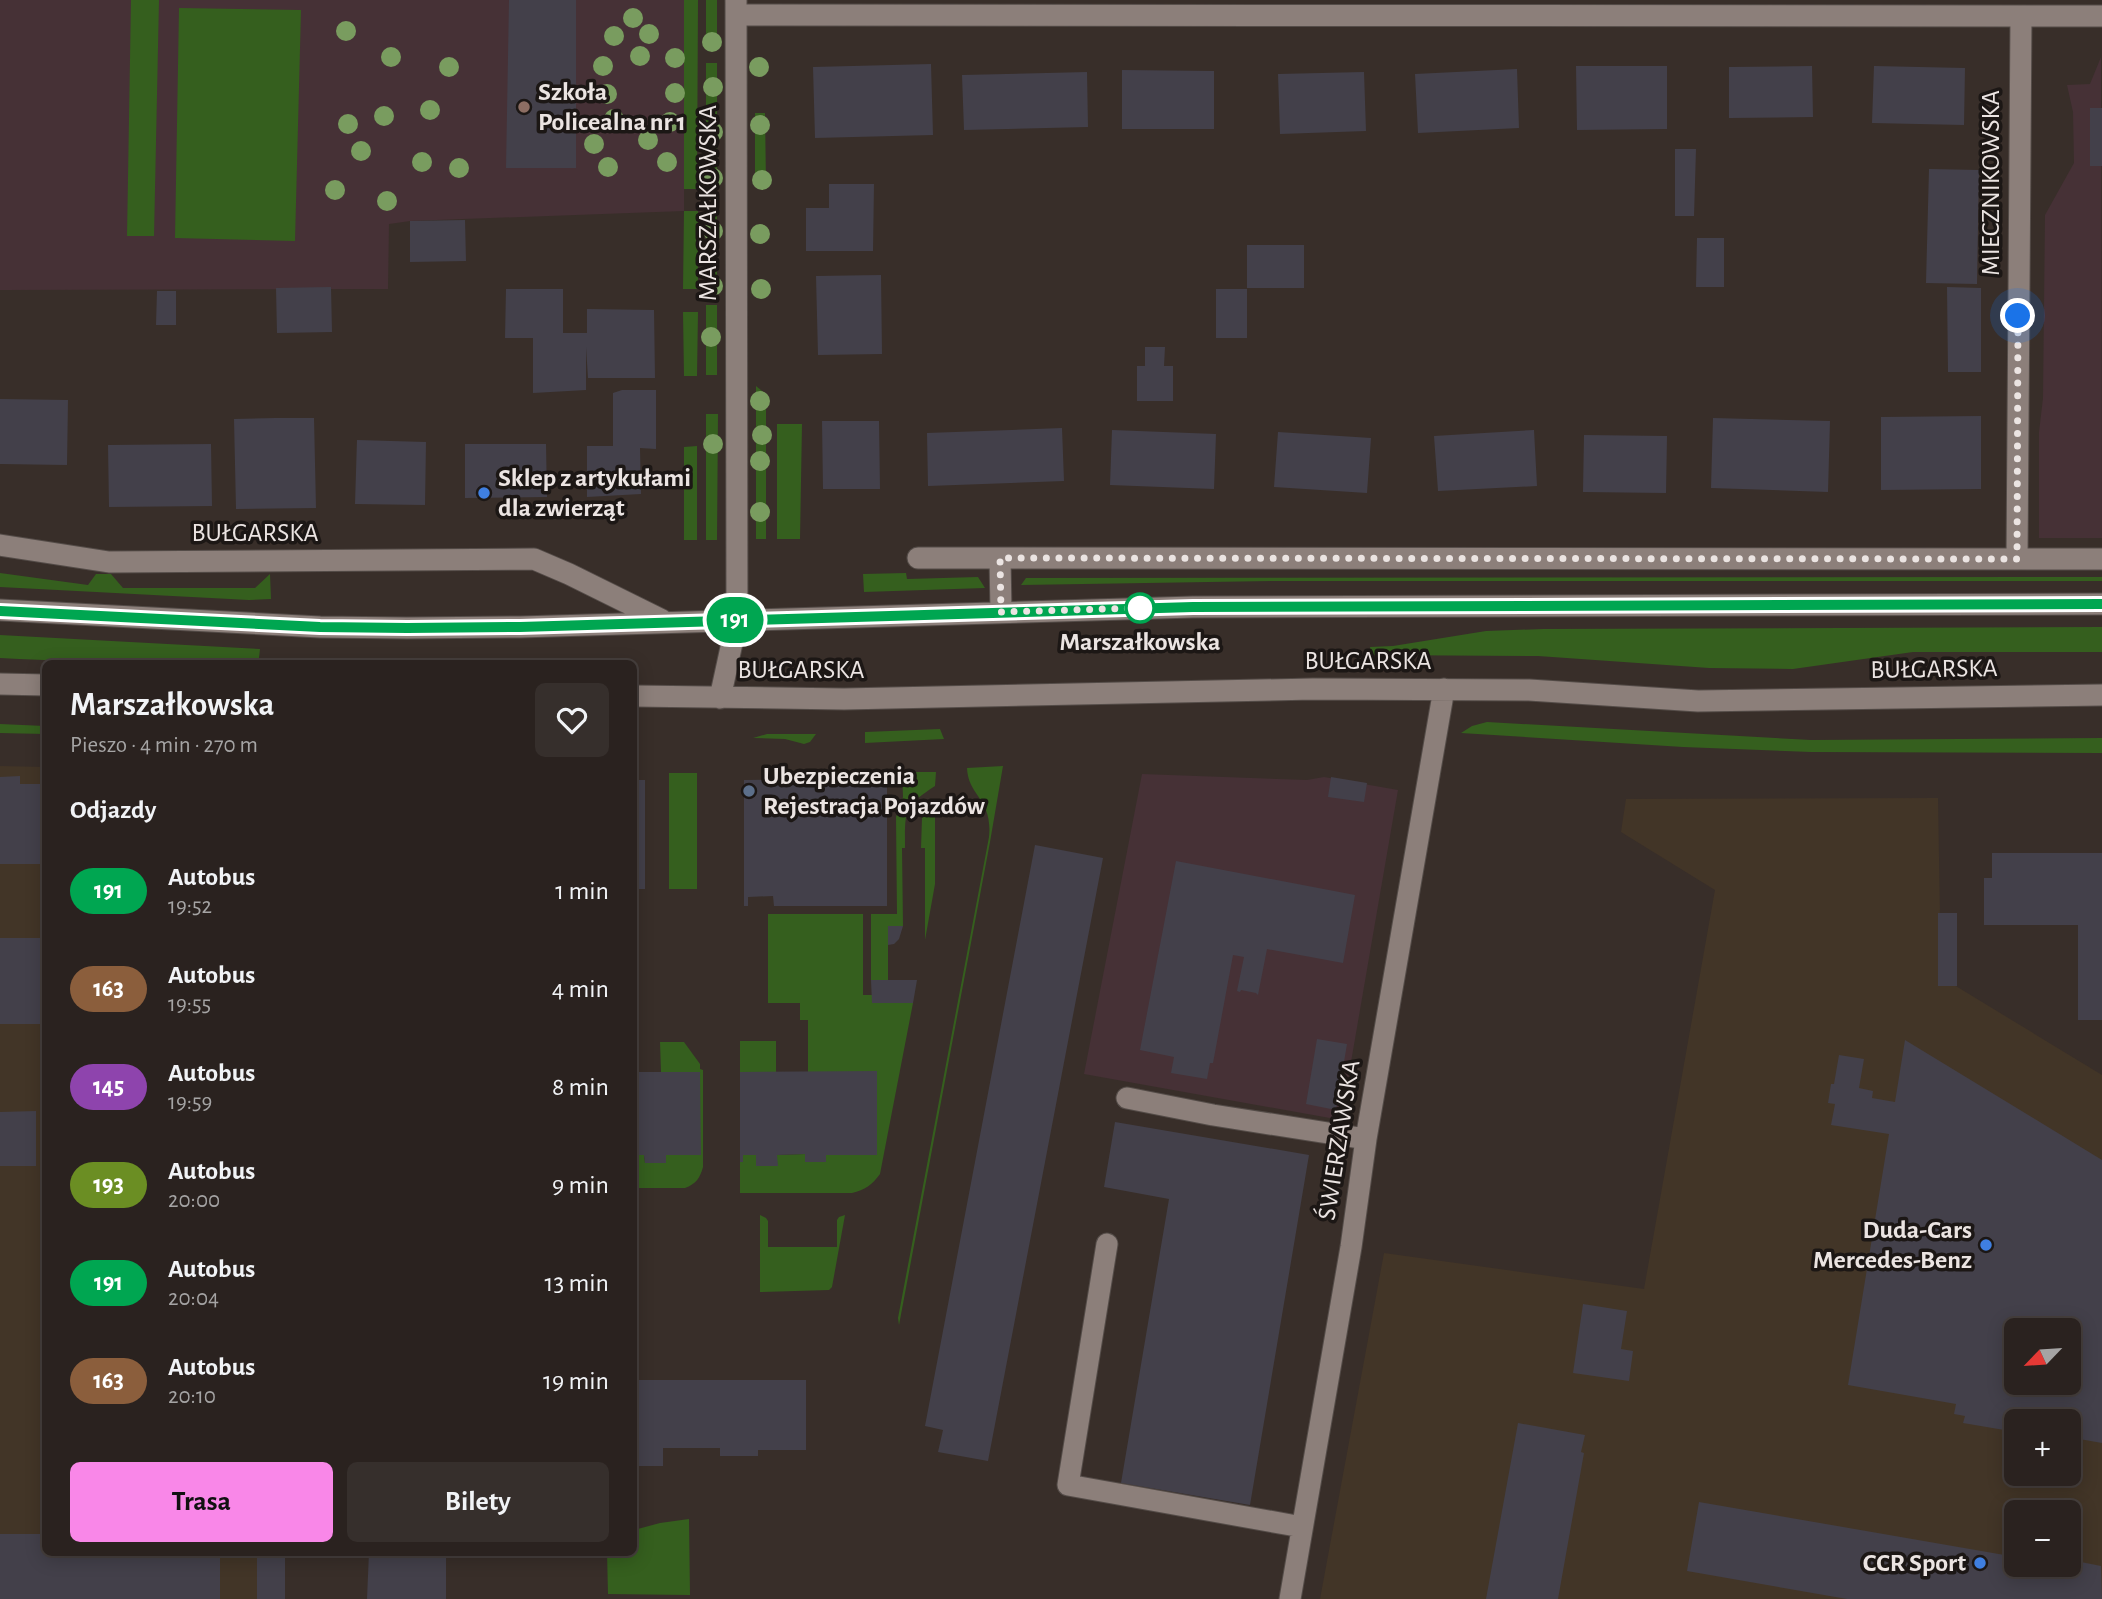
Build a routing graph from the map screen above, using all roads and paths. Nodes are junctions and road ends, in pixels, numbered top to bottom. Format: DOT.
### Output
graph roads {
  1 [pos="736,7"];
  2 [pos="2021,16"];
  3 [pos="2102,16"];
  4 [pos="0,545"];
  5 [pos="918,558"];
  6 [pos="1000,558"];
  7 [pos="2017,559"];
  8 [pos="2102,559"];
  9 [pos="2102,604"];
  10 [pos="0,611"];
  11 [pos="1001,612"];
  12 [pos="737,620"];
  13 [pos="666,622"];
  14 [pos="0,684"];
  15 [pos="42,685"];
  16 [pos="1444,689"];
  17 [pos="2102,695"];
  18 [pos="637,696"];
  19 [pos="720,698"];
  20 [pos="1127,1098"];
  21 [pos="1366,1139"];
  22 [pos="1107,1244"];
  23 [pos="1302,1527"];
  24 [pos="1290,1599"];
  1 -- 2 [label="street"];
  1 -- 12 [label="street, MARSZAŁKOWSKA"];
  2 -- 3 [label="street"];
  2 -- 7 [label="street, MIECZNIKOWSKA"];
  4 -- 13 [label="street, BUŁGARSKA"];
  5 -- 6 [label="street"];
  6 -- 7 [label="street"];
  6 -- 11 [label="street"];
  7 -- 8 [label="street"];
  9 -- 11 [label="street, BUŁGARSKA"];
  10 -- 13 [label="street, BUŁGARSKA"];
  11 -- 12 [label="street, BUŁGARSKA"];
  12 -- 13 [label="street, BUŁGARSKA"];
  12 -- 19 [label="street, MARSZAŁKOWSKA"];
  14 -- 15 [label="street"];
  16 -- 17 [label="street, BUŁGARSKA"];
  16 -- 19 [label="street, BUŁGARSKA"];
  16 -- 21 [label="street, ŚWIERZAWSKA"];
  18 -- 19 [label="street, BUŁGARSKA"];
  20 -- 21 [label="street"];
  21 -- 23 [label="street, ŚWIERZAWSKA"];
  22 -- 23 [label="street"];
  23 -- 24 [label="street, ŚWIERZAWSKA"];
}
